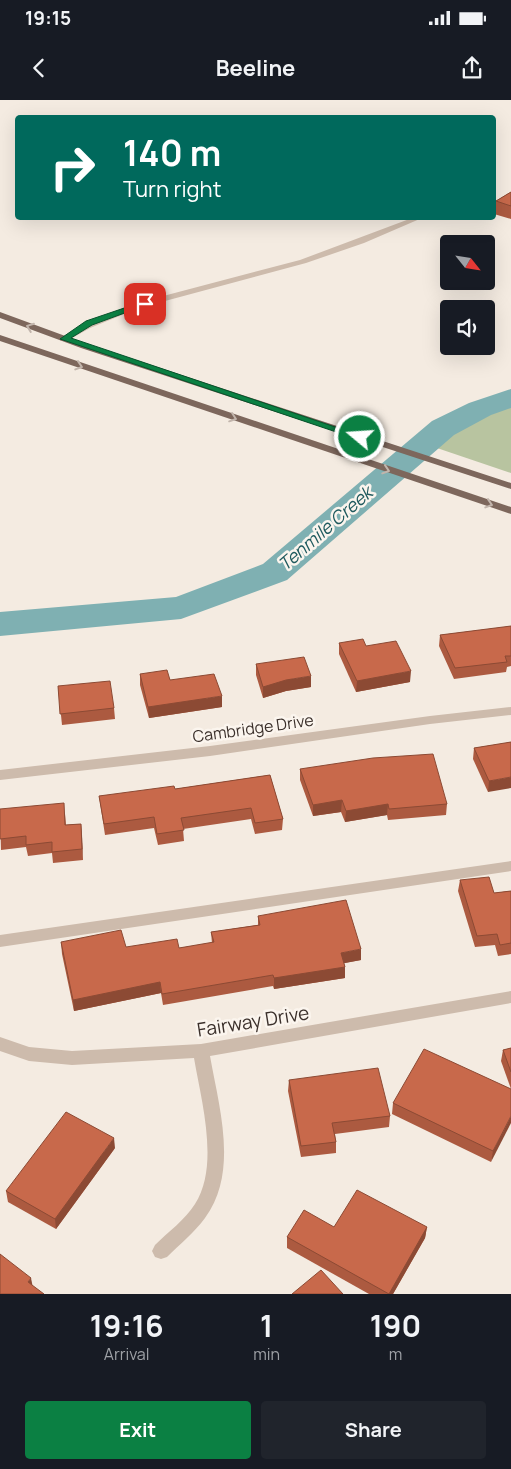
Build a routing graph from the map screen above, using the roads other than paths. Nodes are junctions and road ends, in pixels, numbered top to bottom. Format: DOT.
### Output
graph roads {
  1 [pos="413,220"];
  2 [pos="0,315"];
  3 [pos="0,338"];
  4 [pos="62,338"];
  5 [pos="36,351"];
  6 [pos="511,486"];
  7 [pos="511,511"];
  8 [pos="511,711"];
  9 [pos="0,775"];
  10 [pos="511,866"];
  11 [pos="0,942"];
  12 [pos="511,997"];
  13 [pos="0,1044"];
  14 [pos="201,1051"];
  15 [pos="161,1251"];
  1 -- 4 [label="street"];
  4 -- 2 [label="main road, one-way"];
  3 -- 5 [label="main road"];
  4 -- 5 [label="main road"];
  4 -- 6 [label="main road"];
  5 -- 7 [label="main road, one-way"];
  8 -- 9 [label="street, Cambridge Drive"];
  10 -- 11 [label="street"];
  12 -- 14 [label="street, Fairway Drive"];
  13 -- 14 [label="street, Fairway Drive"];
  14 -- 15 [label="street"];
}
